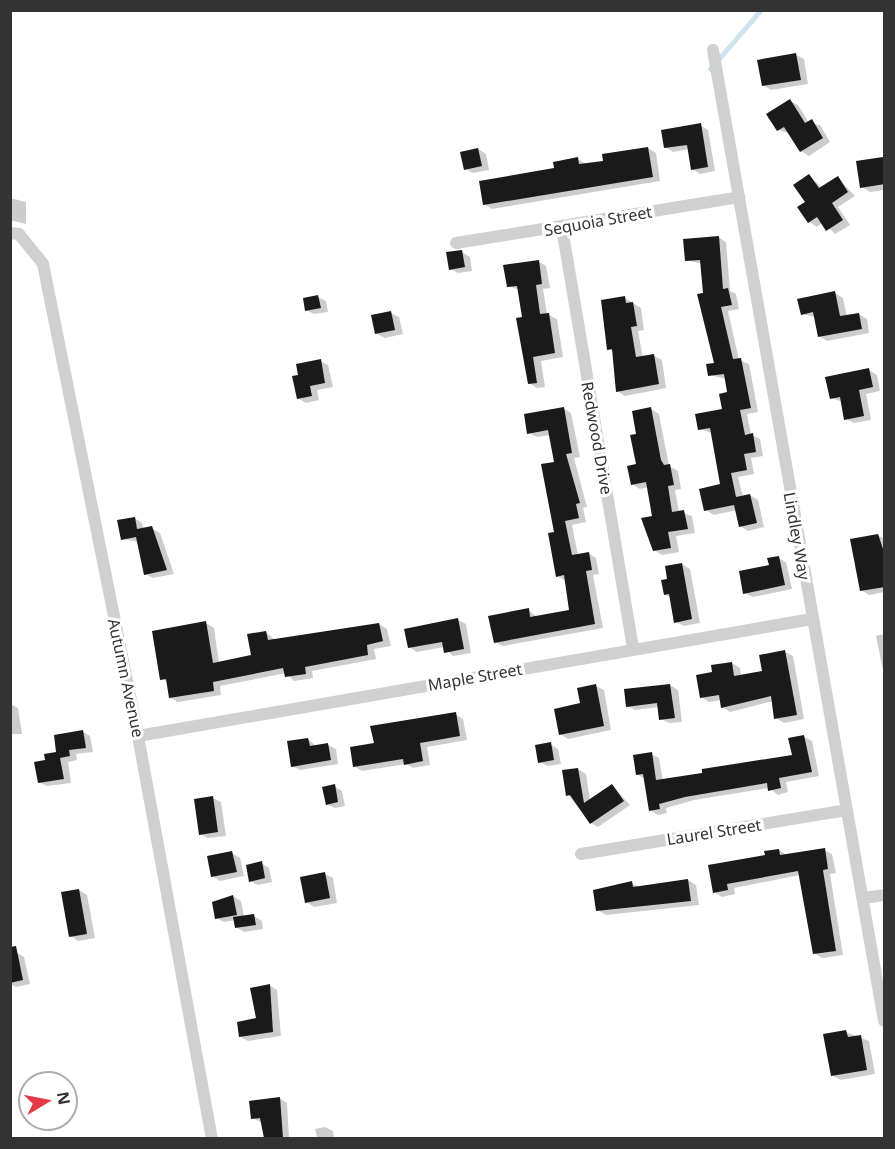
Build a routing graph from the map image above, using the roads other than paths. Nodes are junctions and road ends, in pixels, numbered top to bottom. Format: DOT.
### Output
graph roads {
  1 [pos="713,50"];
  2 [pos="739,197"];
  3 [pos="562,228"];
  4 [pos="10,233"];
  5 [pos="456,243"];
  6 [pos="812,619"];
  7 [pos="633,649"];
  8 [pos="138,736"];
  9 [pos="846,810"];
  10 [pos="581,854"];
  11 [pos="885,895"];
  12 [pos="863,898"];
  13 [pos="885,1022"];
  14 [pos="212,1138"];
  1 -- 2 [label="street, Lindley Way"];
  2 -- 3 [label="street, Sequoia Street"];
  2 -- 6 [label="street, Lindley Way"];
  3 -- 5 [label="street, Sequoia Street"];
  3 -- 7 [label="street, Redwood Drive"];
  4 -- 8 [label="street, Autumn Avenue"];
  6 -- 7 [label="street, Maple Street"];
  6 -- 9 [label="street, Lindley Way"];
  7 -- 8 [label="street, Maple Street"];
  8 -- 14 [label="street, Autumn Avenue"];
  9 -- 10 [label="street, Laurel Street"];
  9 -- 12 [label="street, Lindley Way"];
  11 -- 12 [label="street"];
  12 -- 13 [label="street, Lindley Way"];
}
